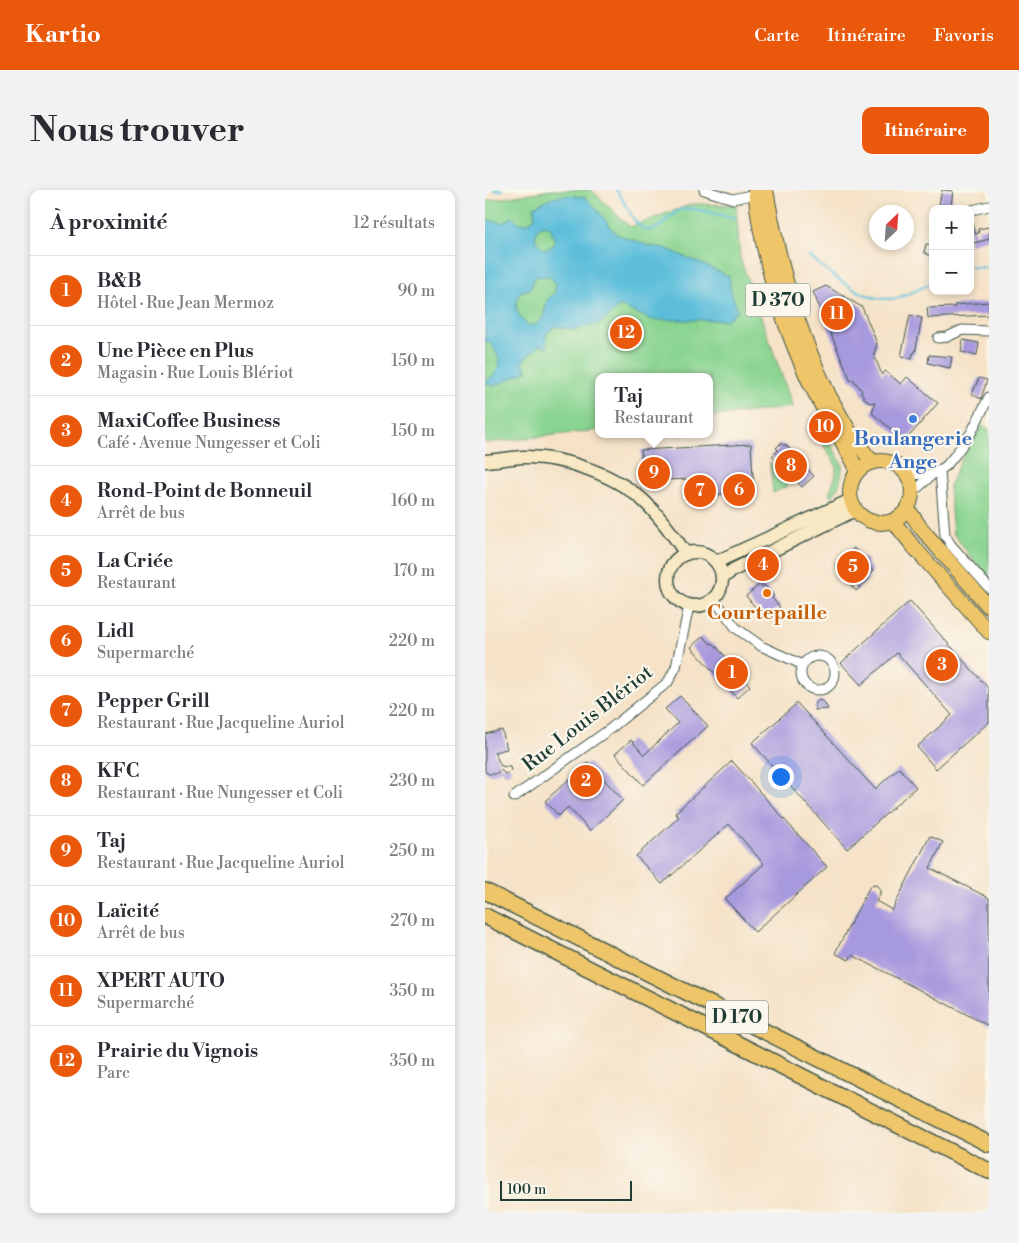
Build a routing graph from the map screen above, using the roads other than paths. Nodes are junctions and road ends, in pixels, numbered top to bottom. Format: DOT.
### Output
graph roads {
  1 [pos="704,190"];
  2 [pos="759,191"];
  3 [pos="989,206"];
  4 [pos="974,210"];
  5 [pos="989,331"];
  6 [pos="938,338"];
  7 [pos="989,397"];
  8 [pos="485,461"];
  9 [pos="873,462"];
  10 [pos="856,473"];
  11 [pos="936,473"];
  12 [pos="906,474"];
  13 [pos="913,493"];
  14 [pos="853,505"];
  15 [pos="908,509"];
  16 [pos="893,521"];
  17 [pos="686,554"];
  18 [pos="716,562"];
  19 [pos="722,578"];
  20 [pos="989,588"];
  21 [pos="714,599"];
  22 [pos="689,606"];
  23 [pos="989,607"];
  24 [pos="989,632"];
  25 [pos="803,665"];
  26 [pos="514,797"];
  27 [pos="485,891"];
  28 [pos="485,916"];
  29 [pos="989,1144"];
  30 [pos="989,1171"];
  1 -- 2 [label="street"];
  2 -- 9 [label="main road, D 370"];
  2 -- 10 [label="main road, D 370"];
  3 -- 4 [label="street"];
  5 -- 6 [label="street"];
  7 -- 11 [label="street"];
  8 -- 17 [label="street"];
  9 -- 10 [label="main road"];
  9 -- 12 [label="main road"];
  10 -- 14 [label="main road"];
  11 -- 12 [label="street"];
  11 -- 13 [label="street"];
  11 -- 20 [label="street"];
  12 -- 13 [label="main road"];
  13 -- 15 [label="main road"];
  14 -- 16 [label="main road"];
  14 -- 18 [label="street"];
  14 -- 19 [label="street"];
  15 -- 16 [label="main road"];
  15 -- 23 [label="main road"];
  16 -- 24 [label="main road"];
  17 -- 18 [label="street"];
  17 -- 22 [label="street"];
  18 -- 19 [label="street"];
  19 -- 21 [label="street"];
  21 -- 22 [label="street"];
  21 -- 25 [label="street"];
  22 -- 26 [label="street, Rue Louis Blériot"];
  27 -- 29 [label="highway, D 170"];
  28 -- 30 [label="highway, D 170"];
}
